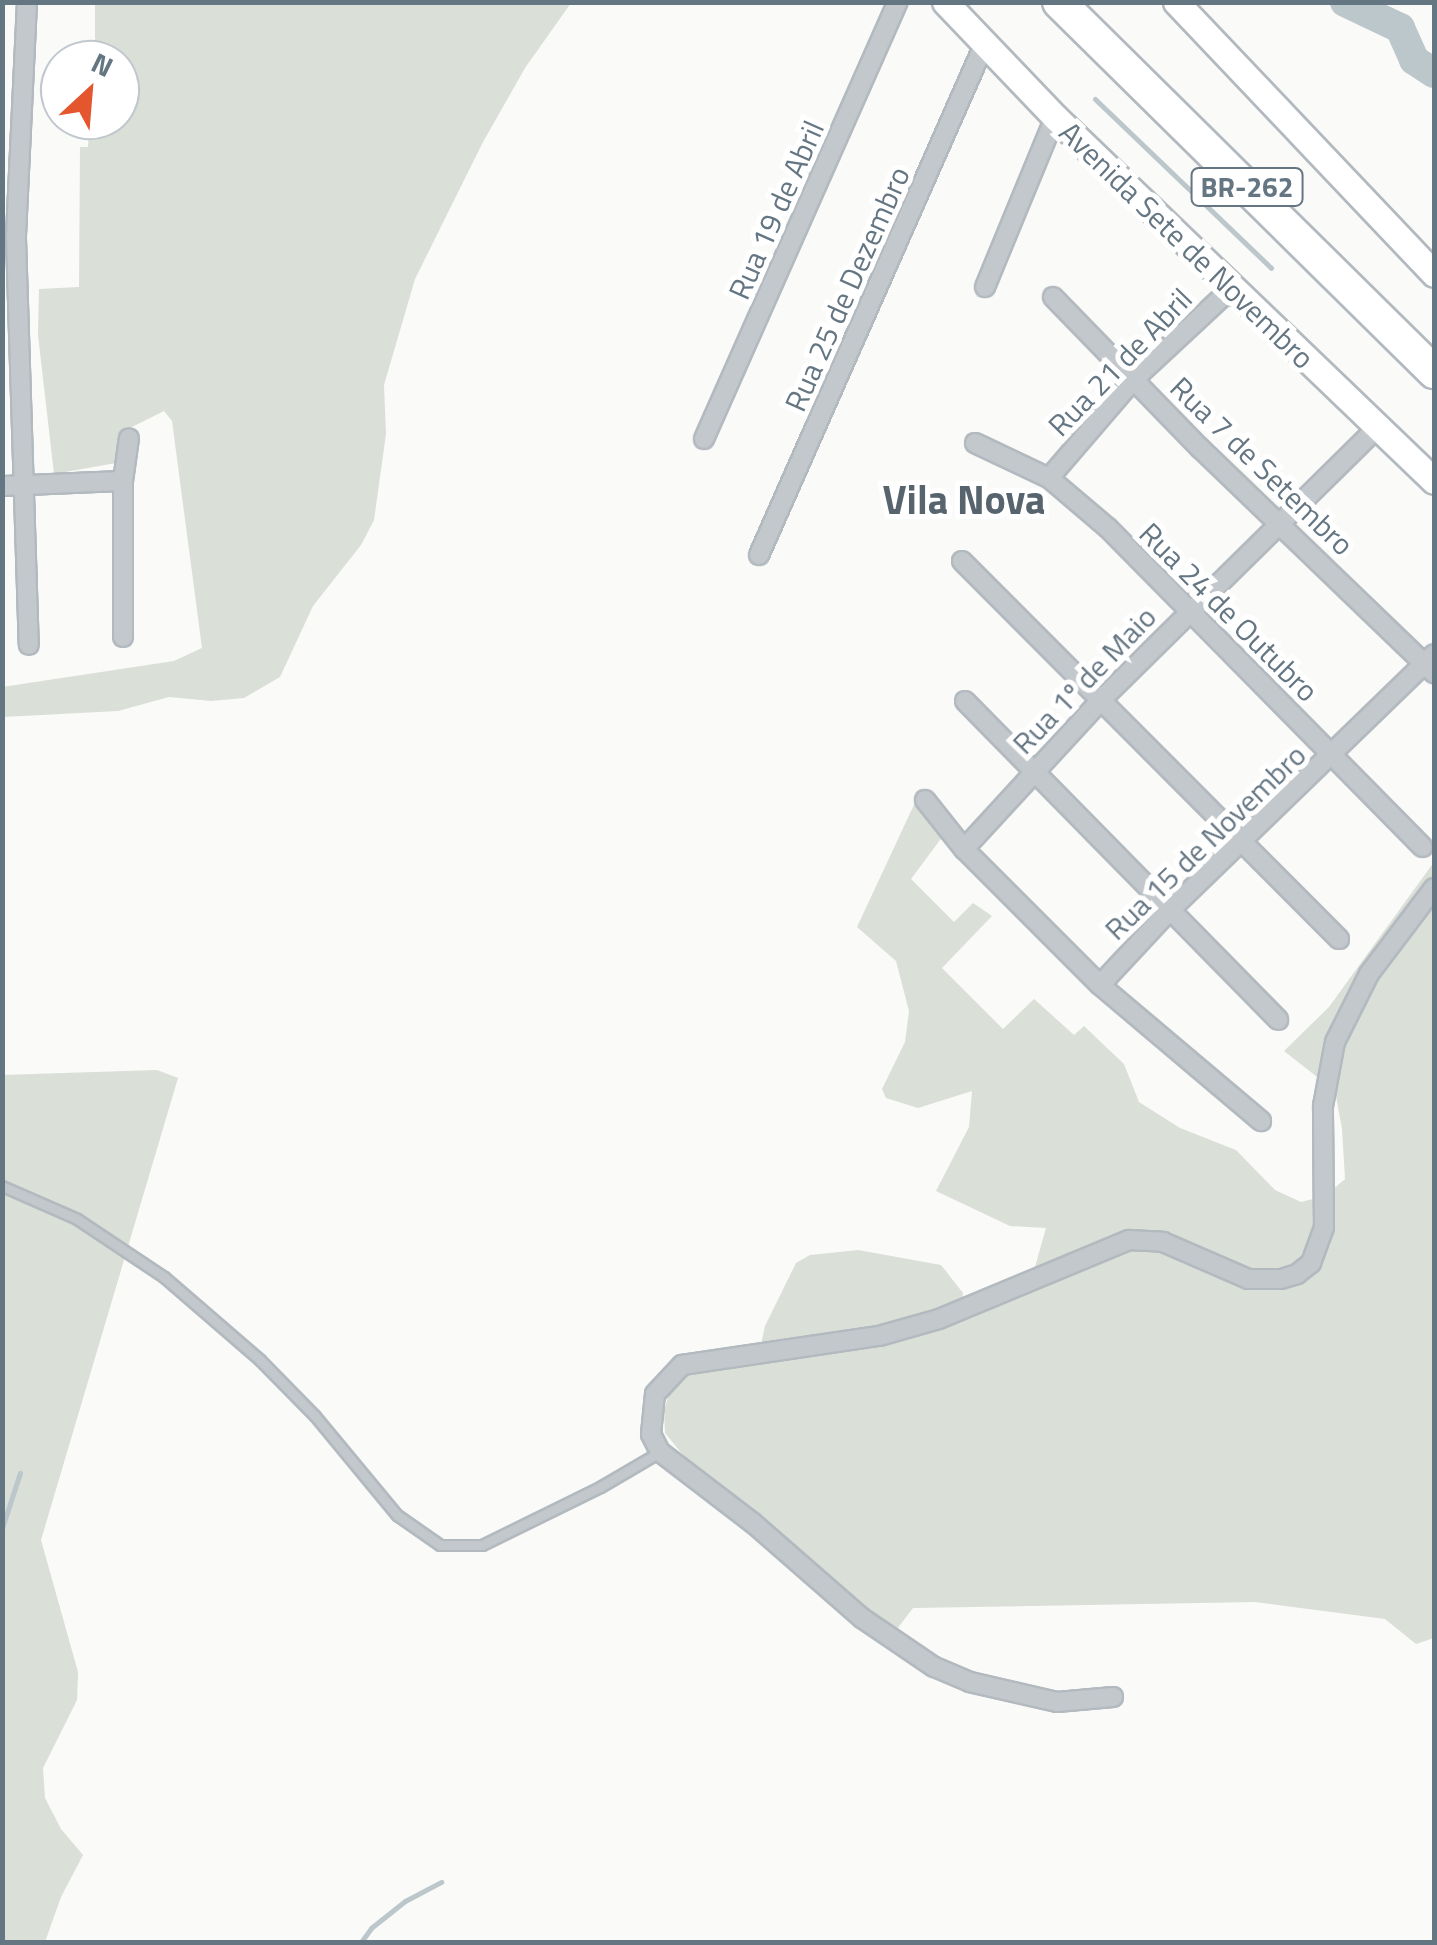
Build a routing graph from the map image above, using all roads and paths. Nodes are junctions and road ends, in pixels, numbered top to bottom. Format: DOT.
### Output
graph roads {
  1 [pos="26,2"];
  2 [pos="898,2"];
  3 [pos="945,2"];
  4 [pos="1060,2"];
  5 [pos="1176,2"];
  6 [pos="984,45"];
  7 [pos="1055,117"];
  8 [pos="9,239"];
  9 [pos="1434,274"];
  10 [pos="984,287"];
  11 [pos="1234,287"];
  12 [pos="1053,296"];
  13 [pos="1434,372"];
  14 [pos="1134,379"];
  15 [pos="1377,428"];
  16 [pos="129,438"];
  17 [pos="704,440"];
  18 [pos="975,443"];
  19 [pos="1048,478"];
  20 [pos="122,481"];
  21 [pos="1434,481"];
  22 [pos="2,486"];
  23 [pos="26,486"];
  24 [pos="1281,523"];
  25 [pos="759,554"];
  26 [pos="962,560"];
  27 [pos="1188,613"];
  28 [pos="122,638"];
  29 [pos="29,645"];
  30 [pos="1432,664"];
  31 [pos="1101,700"];
  32 [pos="964,701"];
  33 [pos="1333,755"];
  34 [pos="1033,772"];
  35 [pos="925,800"];
  36 [pos="1243,842"];
  37 [pos="1423,847"];
  38 [pos="964,849"];
  39 [pos="1434,888"];
  40 [pos="1169,910"];
  41 [pos="1339,939"];
  42 [pos="1100,985"];
  43 [pos="1278,1020"];
  44 [pos="1261,1121"];
  45 [pos="2,1186"];
  46 [pos="660,1452"];
  47 [pos="1114,1697"];
  1 -- 8 [label="street"];
  2 -- 17 [label="street, Rua 19 de Abril"];
  3 -- 6 [label="street, Avenida Sete de Novembro"];
  4 -- 13 [label="highway, BR-262"];
  5 -- 9 [label="street"];
  6 -- 7 [label="street, Avenida Sete de Novembro"];
  6 -- 25 [label="street, Rua 25 de Dezembro"];
  7 -- 10 [label="street"];
  7 -- 11 [label="street, Avenida Sete de Novembro"];
  8 -- 23 [label="street"];
  11 -- 14 [label="street, Rua 21 de Abril"];
  11 -- 15 [label="street, Avenida Sete de Novembro"];
  12 -- 14 [label="street, Rua 7 de Setembro"];
  14 -- 19 [label="street, Rua 21 de Abril"];
  14 -- 24 [label="street, Rua 7 de Setembro"];
  15 -- 21 [label="street, Avenida Sete de Novembro"];
  15 -- 24 [label="street, Rua 1º de Maio"];
  16 -- 20 [label="street"];
  18 -- 19 [label="street, Rua 24 de Outubro"];
  19 -- 27 [label="street, Rua 24 de Outubro"];
  20 -- 23 [label="street"];
  20 -- 28 [label="street"];
  22 -- 23 [label="street"];
  23 -- 29 [label="street"];
  24 -- 27 [label="street, Rua 1º de Maio"];
  24 -- 30 [label="street, Rua 7 de Setembro"];
  26 -- 31 [label="street"];
  27 -- 31 [label="street, Rua 1º de Maio"];
  27 -- 33 [label="street, Rua 24 de Outubro"];
  30 -- 33 [label="street, Rua 15 de Novembro"];
  31 -- 34 [label="street, Rua 1º de Maio"];
  31 -- 36 [label="street"];
  32 -- 34 [label="street"];
  33 -- 36 [label="street, Rua 15 de Novembro"];
  33 -- 37 [label="street, Rua 24 de Outubro"];
  34 -- 38 [label="street, Rua 1º de Maio"];
  34 -- 40 [label="street"];
  35 -- 38 [label="street"];
  36 -- 40 [label="street, Rua 15 de Novembro"];
  36 -- 41 [label="street"];
  38 -- 42 [label="street"];
  39 -- 46 [label="street"];
  40 -- 42 [label="street, Rua 15 de Novembro"];
  40 -- 43 [label="street"];
  42 -- 44 [label="street"];
  45 -- 46 [label="lane"];
  46 -- 47 [label="street"];
}
